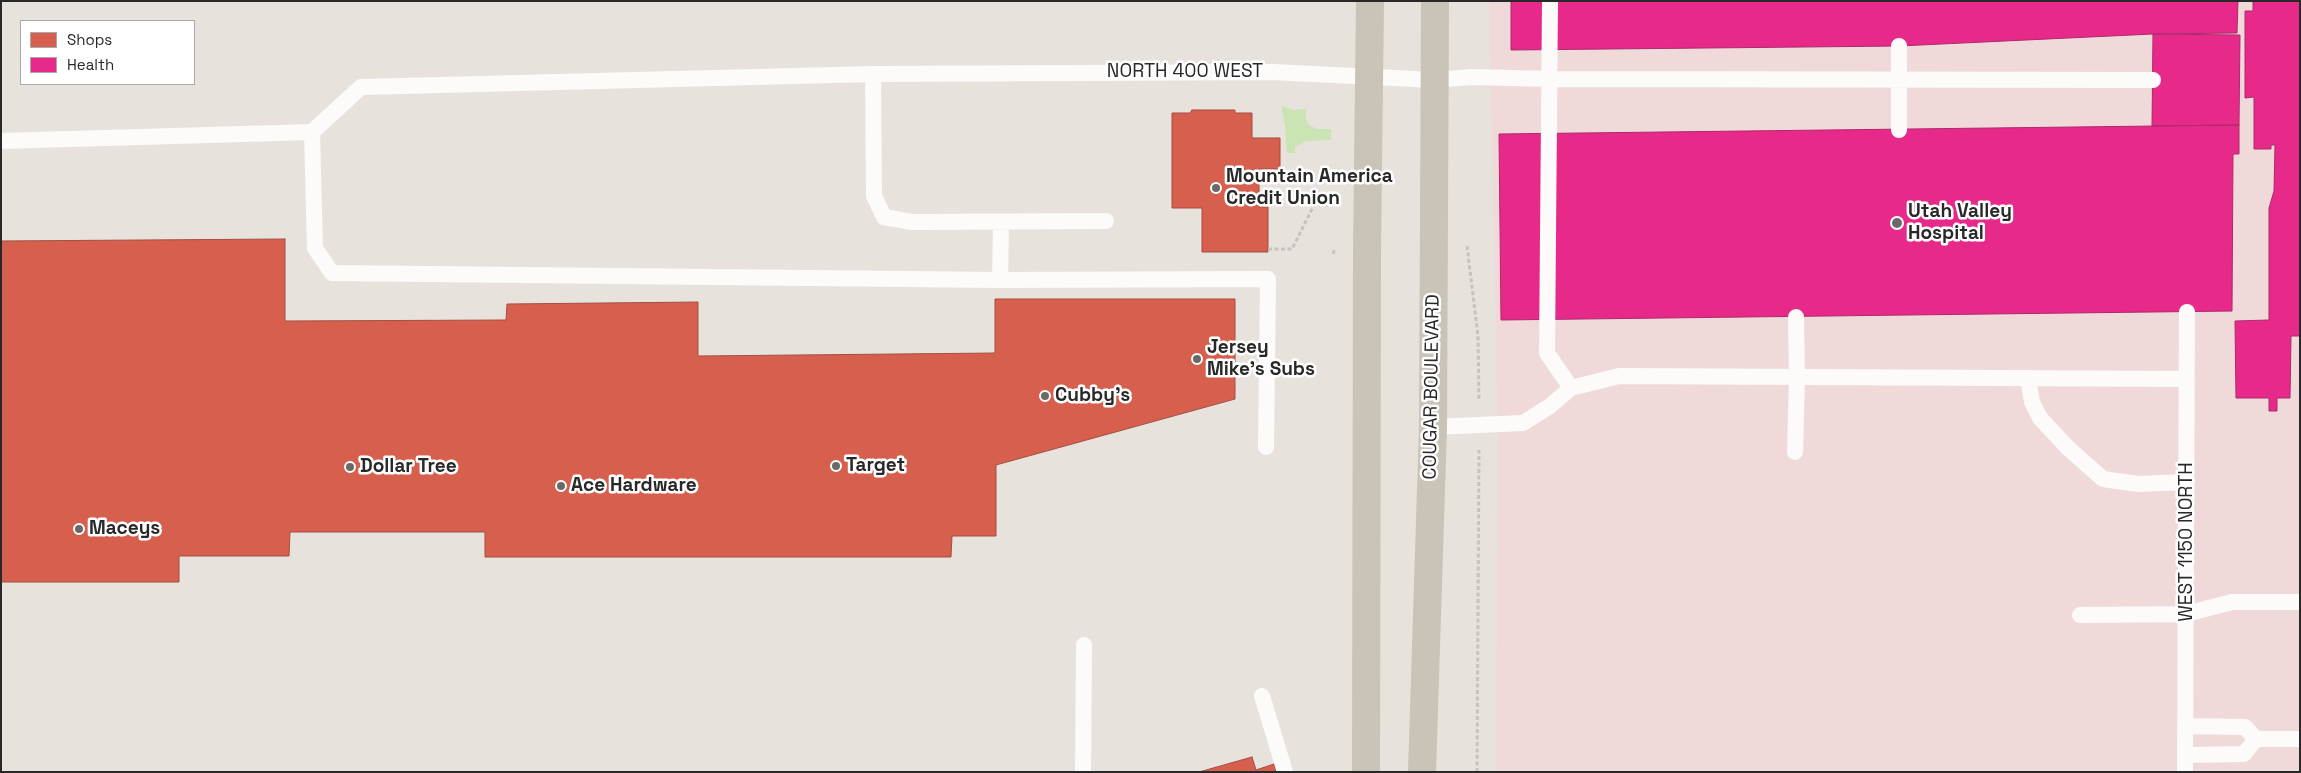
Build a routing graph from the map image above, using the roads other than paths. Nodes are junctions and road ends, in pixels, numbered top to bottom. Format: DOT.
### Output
graph roads {
  1 [pos="1370,1"];
  2 [pos="1435,1"];
  3 [pos="1550,1"];
  4 [pos="1899,46"];
  5 [pos="873,74"];
  6 [pos="1369,76"];
  7 [pos="1899,79"];
  8 [pos="1434,80"];
  9 [pos="1550,80"];
  10 [pos="2153,80"];
  11 [pos="1899,130"];
  12 [pos="312,132"];
  13 [pos="1,141"];
  14 [pos="1106,221"];
  15 [pos="1001,222"];
  16 [pos="1000,280"];
  17 [pos="2187,312"];
  18 [pos="1796,317"];
  19 [pos="1797,377"];
  20 [pos="2028,378"];
  21 [pos="2187,379"];
  22 [pos="1571,388"];
  23 [pos="1433,427"];
  24 [pos="1266,446"];
  25 [pos="1795,452"];
  26 [pos="2187,482"];
  27 [pos="2300,602"];
  28 [pos="2186,614"];
  29 [pos="2080,615"];
  30 [pos="1084,646"];
  31 [pos="1262,696"];
  32 [pos="2186,726"];
  33 [pos="2256,739"];
  34 [pos="2300,739"];
  35 [pos="2185,755"];
  36 [pos="1083,772"];
  37 [pos="1286,772"];
  38 [pos="1366,772"];
  39 [pos="1422,772"];
  40 [pos="2185,772"];
  1 -- 6 [label="main road"];
  2 -- 8 [label="main road, COUGAR BOULEVARD"];
  3 -- 9 [label="lane"];
  4 -- 7 [label="lane"];
  5 -- 6 [label="lane, NORTH 400 WEST"];
  5 -- 12 [label="lane, NORTH 400 WEST"];
  5 -- 15 [label="lane"];
  6 -- 8 [label="lane, NORTH 400 WEST"];
  6 -- 38 [label="main road"];
  7 -- 9 [label="lane, NORTH 400 WEST"];
  7 -- 10 [label="lane, NORTH 400 WEST"];
  7 -- 11 [label="lane"];
  8 -- 9 [label="lane, NORTH 400 WEST"];
  8 -- 23 [label="main road, COUGAR BOULEVARD"];
  9 -- 22 [label="lane"];
  12 -- 13 [label="lane"];
  12 -- 16 [label="lane"];
  14 -- 15 [label="lane"];
  15 -- 16 [label="lane"];
  16 -- 24 [label="lane"];
  17 -- 21 [label="lane, WEST 1150 NORTH"];
  18 -- 19 [label="lane"];
  19 -- 20 [label="lane"];
  19 -- 22 [label="lane"];
  19 -- 25 [label="lane"];
  20 -- 21 [label="lane"];
  20 -- 26 [label="lane"];
  21 -- 26 [label="lane, WEST 1150 NORTH"];
  22 -- 23 [label="lane"];
  23 -- 39 [label="main road, COUGAR BOULEVARD"];
  26 -- 28 [label="lane, WEST 1150 NORTH"];
  27 -- 28 [label="lane"];
  28 -- 29 [label="lane"];
  28 -- 32 [label="lane, WEST 1150 NORTH"];
  30 -- 36 [label="lane"];
  31 -- 37 [label="lane"];
  32 -- 33 [label="lane"];
  32 -- 35 [label="lane, WEST 1150 NORTH"];
  33 -- 34 [label="lane"];
  33 -- 35 [label="lane"];
  35 -- 40 [label="lane, WEST 1150 NORTH"];
}
